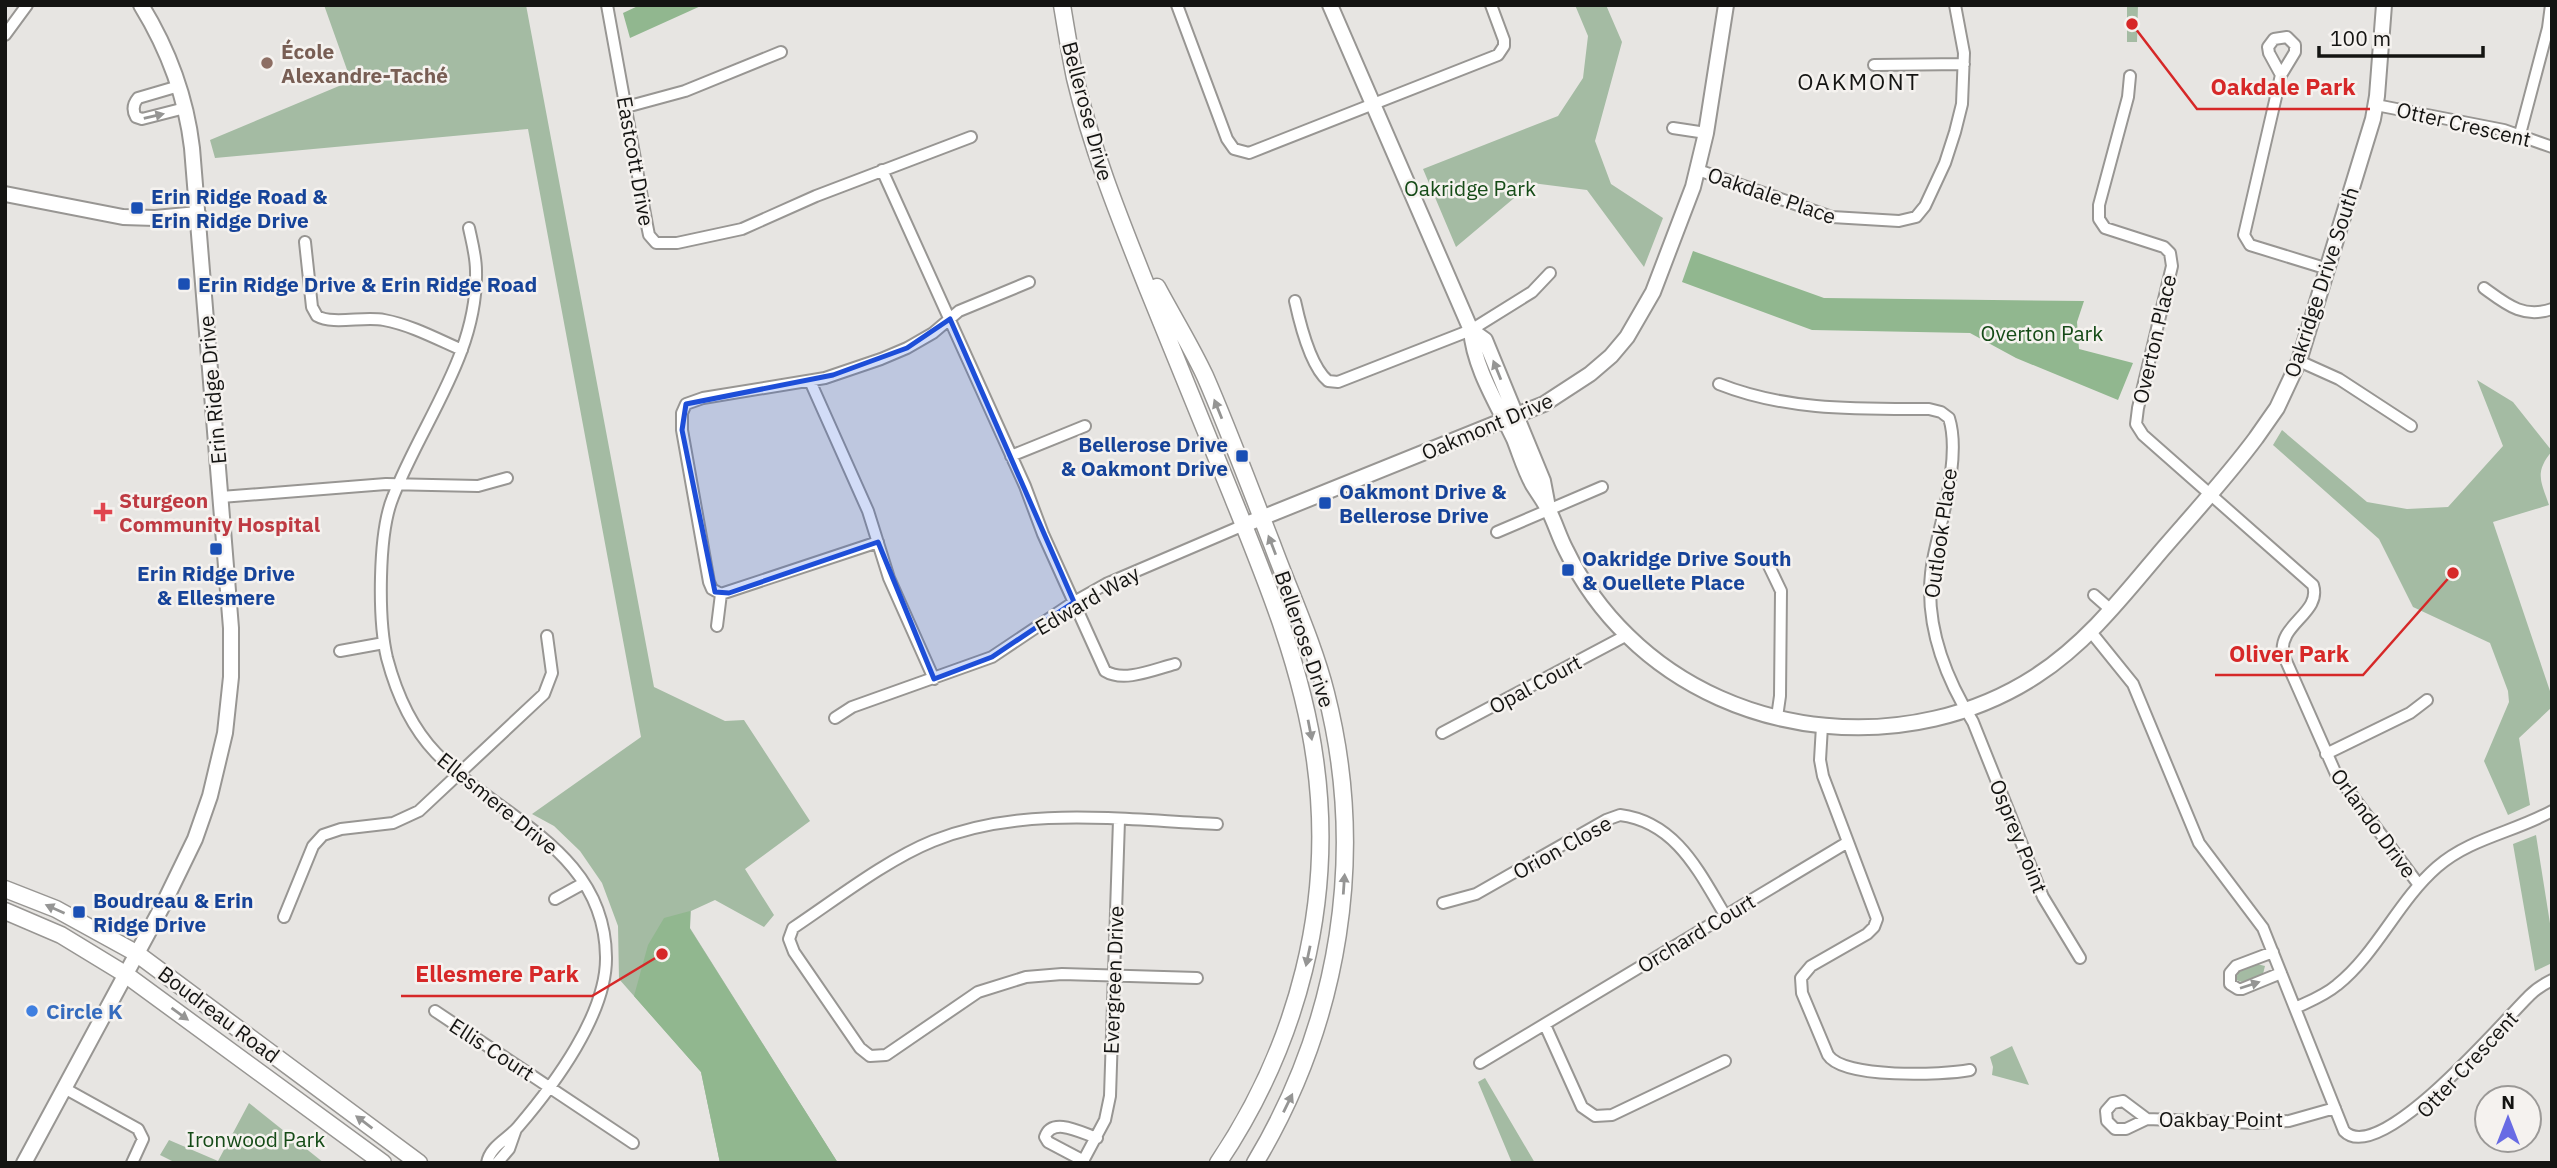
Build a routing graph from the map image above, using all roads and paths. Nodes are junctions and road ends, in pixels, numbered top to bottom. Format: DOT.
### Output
graph roads {
  1 [pos="27,5"];
  2 [pos="141,5"];
  3 [pos="607,5"];
  4 [pos="1062,5"];
  5 [pos="1177,5"];
  6 [pos="1330,5"];
  7 [pos="1490,5"];
  8 [pos="1726,5"];
  9 [pos="1955,5"];
  10 [pos="2384,5"];
  11 [pos="2551,5"];
  12 [pos="5,35"];
  13 [pos="781,51"];
  14 [pos="1964,64"];
  15 [pos="1874,65"];
  16 [pos="2281,75"];
  17 [pos="2130,76"];
  18 [pos="179,86"];
  19 [pos="2376,105"];
  20 [pos="1373,106"];
  21 [pos="626,107"];
  22 [pos="185,108"];
  23 [pos="1673,128"];
  24 [pos="1706,133"];
  25 [pos="2520,134"];
  26 [pos="971,137"];
  27 [pos="2552,147"];
  28 [pos="883,170"];
  29 [pos="1699,170"];
  30 [pos="5,194"];
  31 [pos="198,214"];
  32 [pos="1119,216"];
  33 [pos="469,228"];
  34 [pos="305,242"];
  35 [pos="2328,268"];
  36 [pos="1550,272"];
  37 [pos="1029,282"];
  38 [pos="2484,288"];
  39 [pos="1295,301"];
  40 [pos="2552,309"];
  41 [pos="950,319"];
  42 [pos="1471,330"];
  43 [pos="462,350"];
  44 [pos="2299,361"];
  45 [pos="810,381"];
  46 [pos="1719,384"];
  47 [pos="1510,418"];
  48 [pos="2412,425"];
  49 [pos="1085,426"];
  50 [pos="1012,456"];
  51 [pos="507,478"];
  52 [pos="398,484"];
  53 [pos="1602,487"];
  54 [pos="2211,493"];
  55 [pos="221,497"];
  56 [pos="1549,509"];
  57 [pos="1262,518"];
  58 [pos="1244,525"];
  59 [pos="1497,532"];
  60 [pos="878,542"];
  61 [pos="1769,566"];
  62 [pos="721,594"];
  63 [pos="2094,594"];
  64 [pos="1074,602"];
  65 [pos="2111,610"];
  66 [pos="717,626"];
  67 [pos="2091,632"];
  68 [pos="1627,635"];
  69 [pos="547,636"];
  70 [pos="384,643"];
  71 [pos="341,652"];
  72 [pos="1175,664"];
  73 [pos="934,679"];
  74 [pos="2427,700"];
  75 [pos="1965,710"];
  76 [pos="1777,717"];
  77 [pos="835,718"];
  78 [pos="1822,726"];
  79 [pos="1442,733"];
  80 [pos="2326,754"];
  81 [pos="459,775"];
  82 [pos="2552,811"];
  83 [pos="1119,820"];
  84 [pos="1217,824"];
  85 [pos="1848,842"];
  86 [pos="584,883"];
  87 [pos="2419,885"];
  88 [pos="5,889"];
  89 [pos="555,899"];
  90 [pos="1443,903"];
  91 [pos="5,911"];
  92 [pos="1725,915"];
  93 [pos="284,917"];
  94 [pos="2273,952"];
  95 [pos="136,953"];
  96 [pos="2080,958"];
  97 [pos="125,974"];
  98 [pos="2281,974"];
  99 [pos="1113,976"];
  100 [pos="1197,978"];
  101 [pos="2552,980"];
  102 [pos="2295,1008"];
  103 [pos="435,1011"];
  104 [pos="1545,1025"];
  105 [pos="1725,1060"];
  106 [pos="1480,1063"];
  107 [pos="1970,1070"];
  108 [pos="549,1086"];
  109 [pos="64,1088"];
  110 [pos="2335,1108"];
  111 [pos="2147,1119"];
  112 [pos="516,1129"];
  113 [pos="1097,1138"];
  114 [pos="633,1143"];
  115 [pos="1083,1162"];
  116 [pos="24,1163"];
  117 [pos="132,1163"];
  118 [pos="383,1163"];
  119 [pos="419,1163"];
  120 [pos="487,1163"];
  121 [pos="498,1163"];
  122 [pos="1218,1163"];
  123 [pos="1255,1163"];
  1 -- 12 [label="street"];
  2 -- 18 [label="street, Erin Ridge Drive"];
  3 -- 21 [label="street, Eastcott Drive"];
  4 -- 32 [label="main road, Bellerose Drive"];
  5 -- 20 [label="street"];
  6 -- 20 [label="street, Oakridge Drive South"];
  7 -- 20 [label="street"];
  8 -- 24 [label="street, Oakmont Drive"];
  9 -- 14 [label="street, Oakdale Place"];
  10 -- 19 [label="street, Oakridge Drive South"];
  11 -- 25 [label="street"];
  13 -- 21 [label="street"];
  14 -- 15 [label="street"];
  14 -- 29 [label="street, Oakdale Place"];
  16 -- 35 [label="street"];
  17 -- 54 [label="street, Overton Place"];
  18 -- 22 [label="street, Erin Ridge Drive"];
  18 -- 22 [label="street, one-way"];
  19 -- 25 [label="street, Otter Crescent"];
  19 -- 35 [label="street, Oakridge Drive South"];
  20 -- 42 [label="street, Oakridge Drive South"];
  21 -- 28 [label="street, Eastcott Drive"];
  22 -- 31 [label="street, Erin Ridge Drive"];
  23 -- 24 [label="street"];
  24 -- 29 [label="street, Oakmont Drive"];
  25 -- 27 [label="street, Otter Crescent"];
  26 -- 28 [label="street, Eastcott Drive"];
  28 -- 41 [label="street"];
  29 -- 47 [label="street, Oakmont Drive"];
  30 -- 31 [label="street"];
  31 -- 55 [label="street, Erin Ridge Drive"];
  57 -- 32 [label="main road, Bellerose Drive, one-way"];
  32 -- 58 [label="main road, Bellerose Drive"];
  33 -- 43 [label="street, Ellesmere Drive"];
  34 -- 43 [label="street"];
  35 -- 44 [label="street, Oakridge Drive South"];
  36 -- 42 [label="street"];
  37 -- 41 [label="street"];
  38 -- 40 [label="street"];
  39 -- 42 [label="street"];
  41 -- 45 [label="street"];
  41 -- 50 [label="street"];
  42 -- 47 [label="street, Oakridge Drive South"];
  43 -- 52 [label="street, Ellesmere Drive"];
  44 -- 48 [label="street"];
  44 -- 54 [label="street, Oakridge Drive South"];
  45 -- 60 [label="street"];
  45 -- 62 [label="street"];
  46 -- 75 [label="street, Outlook Place"];
  47 -- 56 [label="street, Oakridge Drive South"];
  47 -- 57 [label="street, Oakmont Drive"];
  49 -- 50 [label="street"];
  50 -- 64 [label="street"];
  51 -- 52 [label="street"];
  52 -- 55 [label="street"];
  52 -- 70 [label="street, Ellesmere Drive"];
  53 -- 56 [label="street"];
  54 -- 65 [label="street, Oakridge Drive South"];
  54 -- 80 [label="street, Orlando Drive"];
  55 -- 95 [label="street, Erin Ridge Drive"];
  56 -- 59 [label="street"];
  56 -- 68 [label="street, Oakridge Drive South"];
  57 -- 58 [label="street, Oakmont Drive"];
  123 -- 57 [label="main road, Bellerose Drive, one-way"];
  58 -- 64 [label="street, Edward Way"];
  58 -- 122 [label="main road, Bellerose Drive, one-way"];
  60 -- 62 [label="street"];
  60 -- 73 [label="street"];
  61 -- 76 [label="street"];
  62 -- 66 [label="street"];
  63 -- 65 [label="street"];
  64 -- 72 [label="street"];
  64 -- 73 [label="street, Edward Way"];
  65 -- 67 [label="street, Oakridge Drive South"];
  67 -- 75 [label="street, Oakridge Drive South"];
  67 -- 94 [label="street, Otter Crescent"];
  68 -- 76 [label="street, Oakridge Drive South"];
  68 -- 79 [label="street, Opal Court"];
  69 -- 81 [label="street"];
  70 -- 71 [label="street"];
  70 -- 81 [label="street, Ellesmere Drive"];
  73 -- 77 [label="street, Edward Way"];
  74 -- 80 [label="street"];
  75 -- 78 [label="street, Oakridge Drive South"];
  75 -- 96 [label="street, Osprey Point"];
  76 -- 78 [label="street, Oakridge Drive South"];
  78 -- 85 [label="street"];
  80 -- 87 [label="street, Orlando Drive"];
  81 -- 86 [label="street, Ellesmere Drive"];
  81 -- 93 [label="street"];
  82 -- 87 [label="street"];
  83 -- 84 [label="street"];
  83 -- 99 [label="street, Evergreen Drive"];
  83 -- 99 [label="street"];
  85 -- 92 [label="street, Orchard Court"];
  85 -- 107 [label="street"];
  86 -- 89 [label="street"];
  86 -- 108 [label="street, Ellesmere Drive"];
  87 -- 102 [label="street"];
  95 -- 88 [label="main road, Boudreau Road, one-way"];
  90 -- 92 [label="street, Orion Close"];
  91 -- 97 [label="main road, Boudreau Road"];
  92 -- 104 [label="street, Orchard Court"];
  94 -- 98 [label="street, Otter Crescent"];
  94 -- 98 [label="street, one-way"];
  95 -- 97 [label="street, Erin Ridge Drive"];
  119 -- 95 [label="main road, Boudreau Road, one-way"];
  97 -- 109 [label="street, Erin Ridge Drive"];
  97 -- 118 [label="main road, Boudreau Road, one-way"];
  98 -- 102 [label="street, Otter Crescent"];
  99 -- 100 [label="street"];
  99 -- 113 [label="street, Evergreen Drive"];
  101 -- 110 [label="street, Otter Crescent"];
  102 -- 110 [label="street, Otter Crescent"];
  103 -- 108 [label="street, Ellis Court"];
  104 -- 105 [label="street"];
  104 -- 106 [label="street, Orchard Court"];
  108 -- 112 [label="street, Ellesmere Drive"];
  108 -- 114 [label="street, Ellis Court"];
  109 -- 116 [label="street, Erin Ridge Drive"];
  109 -- 117 [label="street"];
  110 -- 111 [label="street, Oakbay Point"];
  112 -- 120 [label="street, Ellesmere Drive"];
  112 -- 121 [label="street, Ellesmere Drive"];
  113 -- 115 [label="street, Evergreen Drive"];
  113 -- 115 [label="street, Evergreen Drive"];
}
